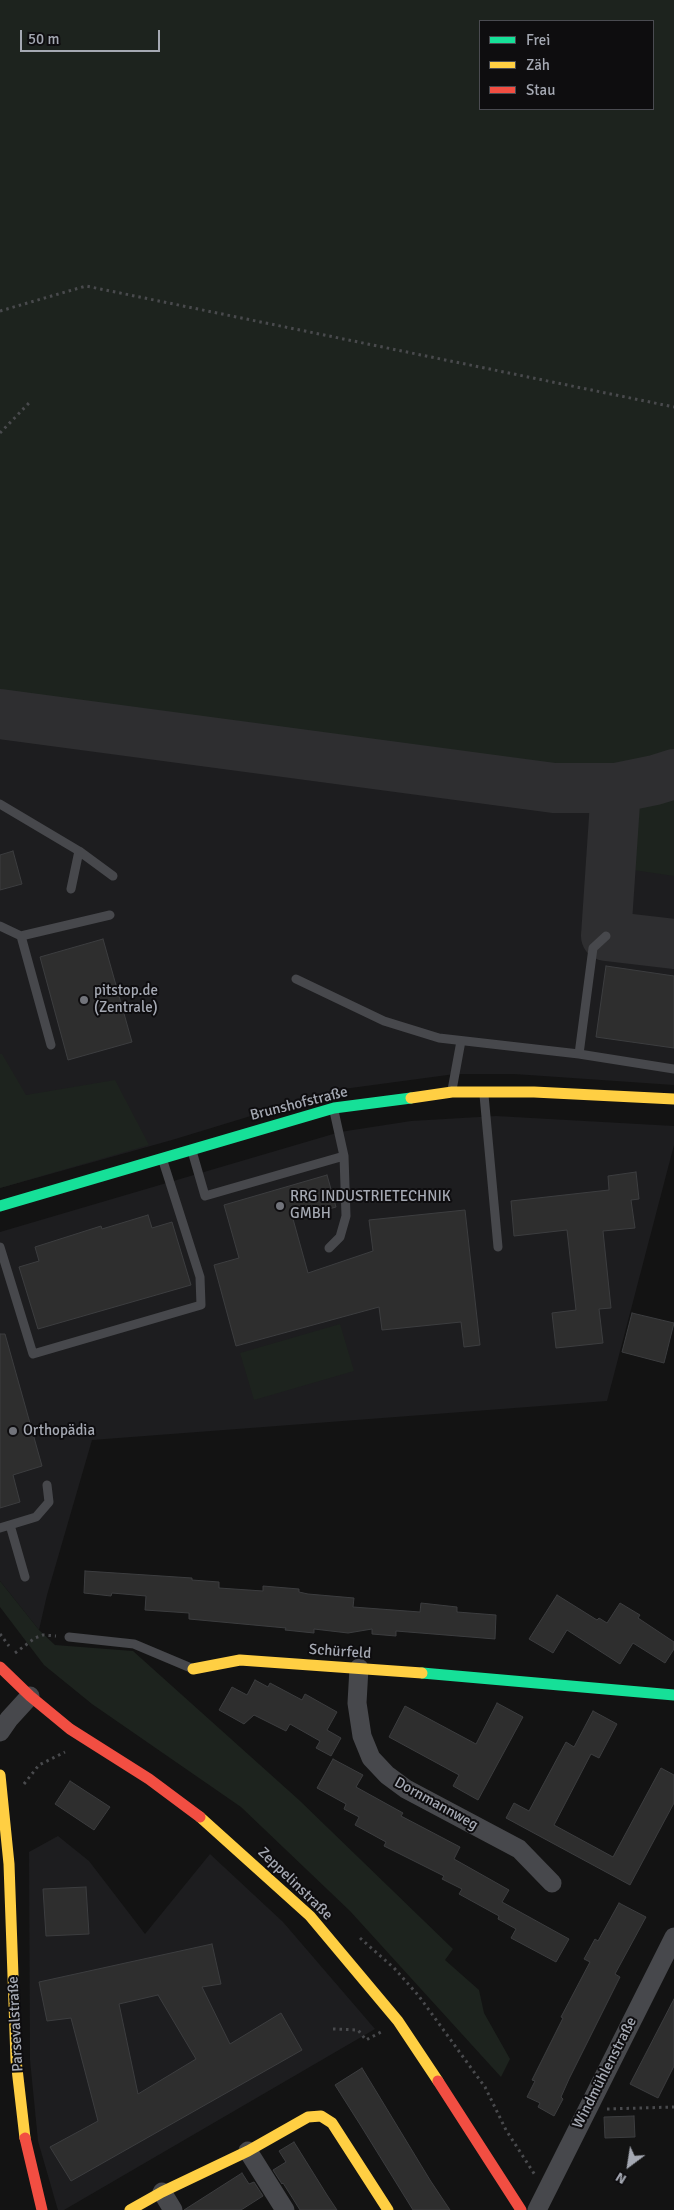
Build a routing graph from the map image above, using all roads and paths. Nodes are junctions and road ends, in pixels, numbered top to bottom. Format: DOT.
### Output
graph roads {
  1 [pos="0,311"];
  2 [pos="29,403"];
  3 [pos="674,407"];
  4 [pos="0,433"];
  5 [pos="0,804"];
  6 [pos="79,851"];
  7 [pos="113,876"];
  8 [pos="71,889"];
  9 [pos="110,915"];
  10 [pos="0,926"];
  11 [pos="21,936"];
  12 [pos="606,936"];
  13 [pos="296,979"];
  14 [pos="461,1041"];
  15 [pos="51,1045"];
  16 [pos="579,1054"];
  17 [pos="674,1069"];
  18 [pos="452,1092"];
  19 [pos="484,1092"];
  20 [pos="674,1099"];
  21 [pos="334,1108"];
  22 [pos="191,1149"];
  23 [pos="344,1156"];
  24 [pos="162,1157"];
  25 [pos="0,1206"];
  26 [pos="0,1247"];
  27 [pos="498,1247"];
  28 [pos="329,1248"];
  29 [pos="46,1485"];
  30 [pos="10,1525"];
  31 [pos="0,1528"];
  32 [pos="25,1577"];
  33 [pos="0,1634"];
  34 [pos="69,1637"];
  35 [pos="0,1667"];
  36 [pos="359,1668"];
  37 [pos="193,1669"];
  38 [pos="674,1695"];
  39 [pos="30,1696"];
  40 [pos="0,1732"];
  41 [pos="61,1745"];
  42 [pos="0,1775"];
  43 [pos="4,1809"];
  44 [pos="3,1832"];
  45 [pos="552,1884"];
  46 [pos="674,1937"];
  47 [pos="376,2024"];
  48 [pos="333,2029"];
  49 [pos="380,2032"];
  50 [pos="386,2039"];
  51 [pos="674,2107"];
  52 [pos="587,2109"];
  53 [pos="248,2151"];
  54 [pos="162,2192"];
  55 [pos="36,2209"];
  56 [pos="130,2210"];
  57 [pos="173,2210"];
  58 [pos="285,2210"];
  59 [pos="388,2210"];
  60 [pos="521,2210"];
  61 [pos="537,2210"];
  1 -- 3 [label="path"];
  2 -- 4 [label="path"];
  5 -- 6 [label="lane"];
  6 -- 7 [label="lane"];
  6 -- 8 [label="lane"];
  9 -- 11 [label="lane"];
  10 -- 11 [label="lane"];
  11 -- 15 [label="lane"];
  12 -- 16 [label="lane"];
  13 -- 14 [label="lane"];
  14 -- 16 [label="lane"];
  14 -- 18 [label="lane"];
  16 -- 17 [label="lane"];
  18 -- 19 [label="street, Brunshofstraße"];
  18 -- 21 [label="street, Brunshofstraße"];
  19 -- 20 [label="street, Brunshofstraße"];
  19 -- 27 [label="lane"];
  21 -- 22 [label="street, Brunshofstraße"];
  21 -- 23 [label="lane"];
  22 -- 23 [label="lane"];
  22 -- 24 [label="street, Brunshofstraße"];
  23 -- 28 [label="lane"];
  24 -- 25 [label="street, Brunshofstraße"];
  24 -- 26 [label="lane"];
  29 -- 30 [label="lane"];
  30 -- 31 [label="lane"];
  30 -- 32 [label="lane"];
  33 -- 34 [label="path"];
  34 -- 37 [label="lane, Schürfeld"];
  35 -- 39 [label="street, Zeppelinstraße"];
  36 -- 37 [label="street, Schürfeld"];
  36 -- 38 [label="street, Schürfeld"];
  36 -- 45 [label="street, Dornmannweg"];
  39 -- 40 [label="street"];
  39 -- 60 [label="street, Zeppelinstraße"];
  41 -- 43 [label="path"];
  42 -- 43 [label="street, Parsevalstraße"];
  43 -- 44 [label="street, Parsevalstraße"];
  44 -- 55 [label="street, Parsevalstraße"];
  46 -- 52 [label="street, Windmühlenstraße"];
  47 -- 49 [label="path"];
  48 -- 49 [label="path"];
  49 -- 50 [label="path"];
  51 -- 52 [label="path"];
  52 -- 61 [label="street, Windmühlenstraße"];
  53 -- 54 [label="street"];
  53 -- 58 [label="street"];
  53 -- 59 [label="street"];
  54 -- 56 [label="street"];
  54 -- 57 [label="street"];
}
